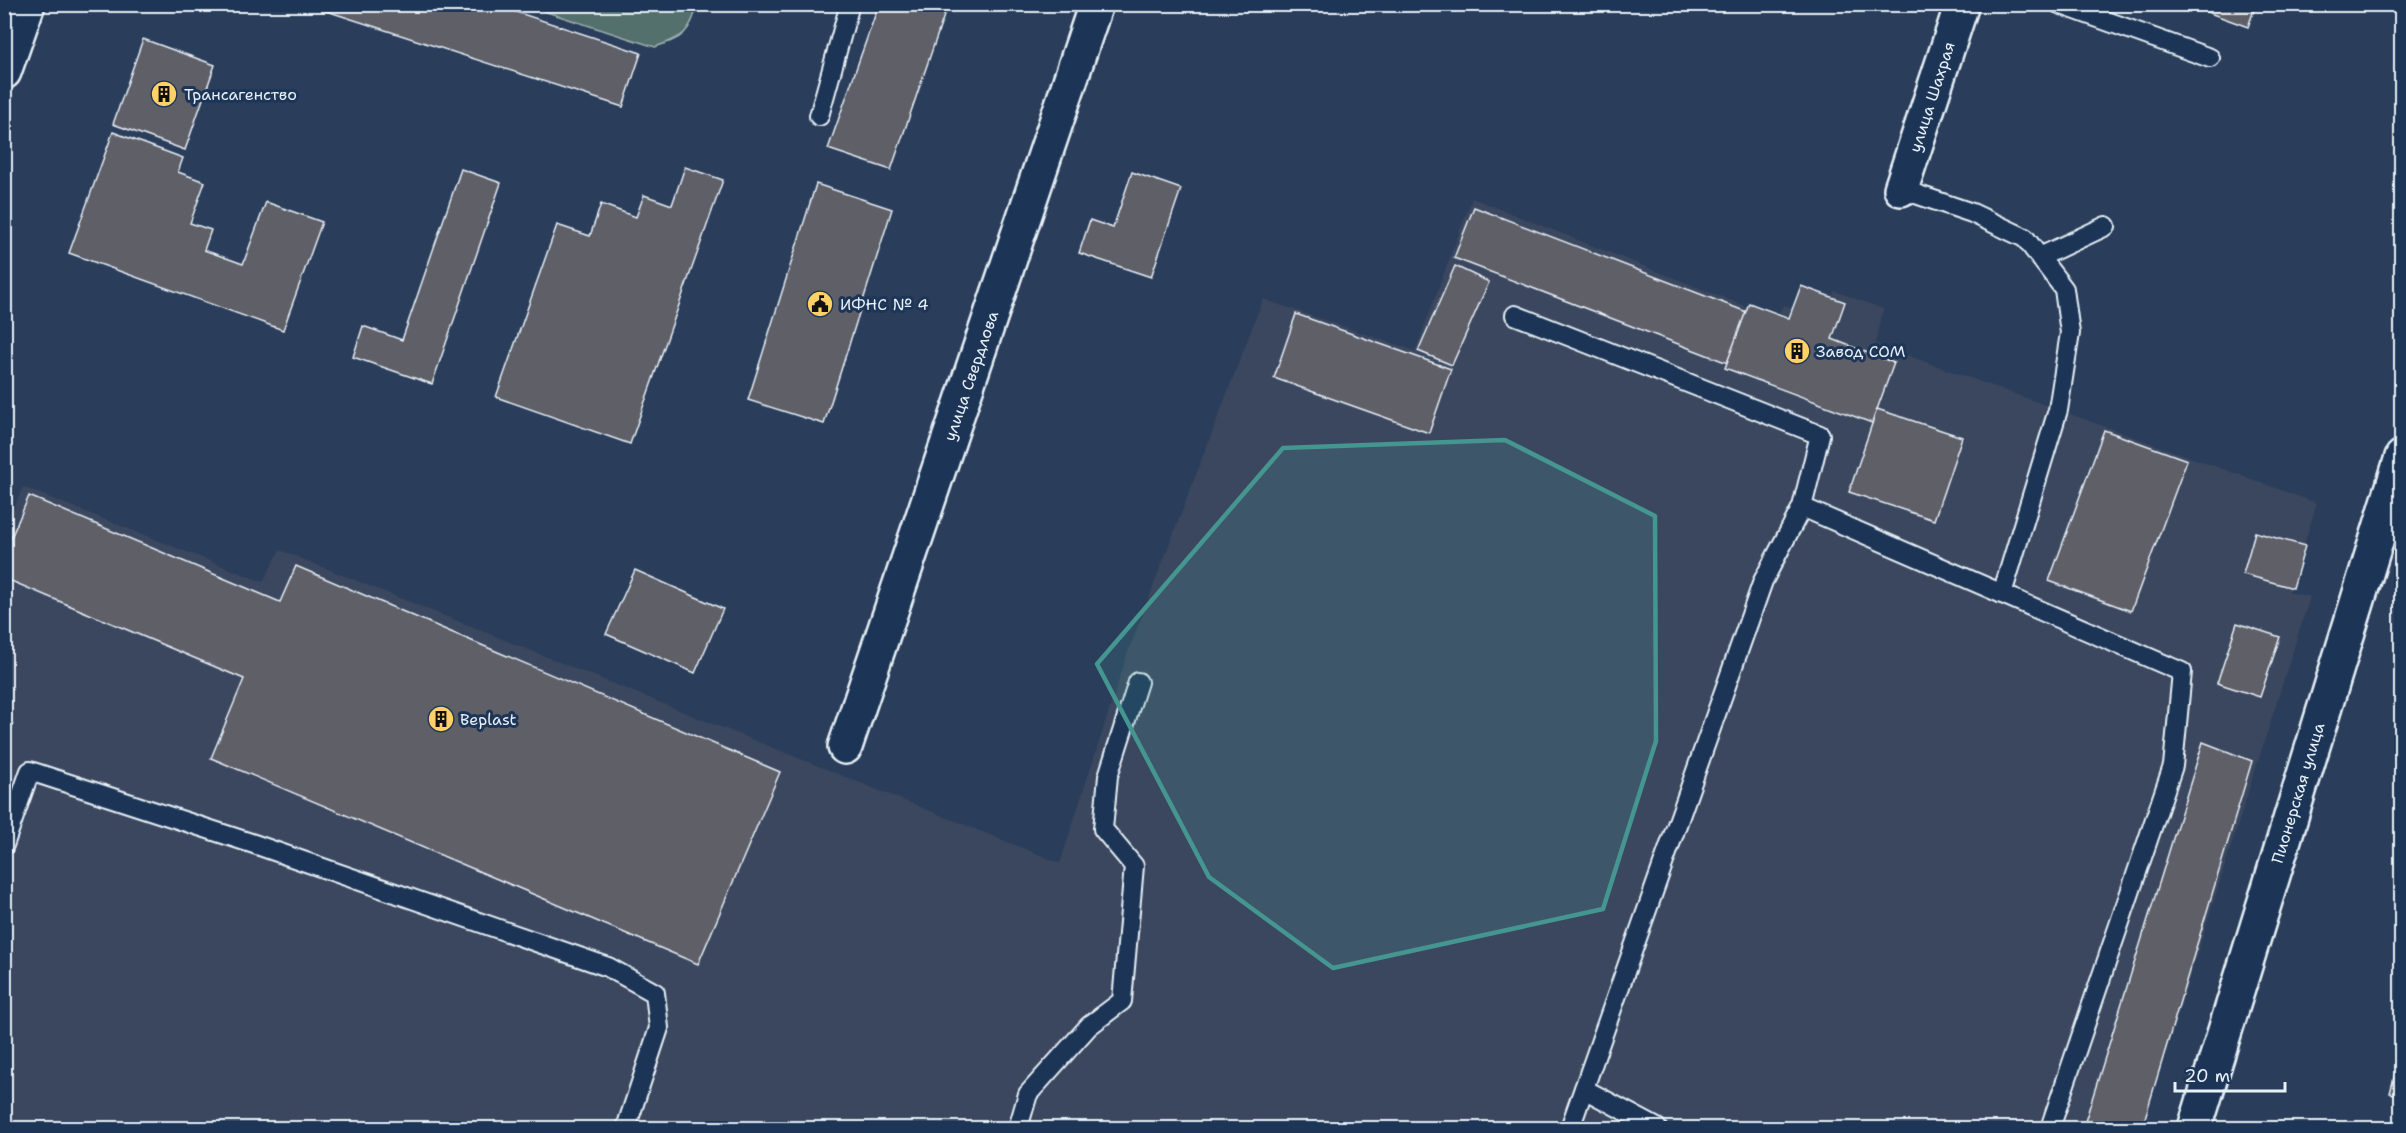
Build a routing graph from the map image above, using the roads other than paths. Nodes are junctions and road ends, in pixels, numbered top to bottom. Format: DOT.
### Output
graph roads {
  1 [pos="28,4"];
  2 [pos="850,4"];
  3 [pos="1096,4"];
  4 [pos="1962,4"];
  5 [pos="2059,4"];
  6 [pos="2210,58"];
  7 [pos="4,72"];
  8 [pos="819,116"];
  9 [pos="1901,189"];
  10 [pos="2106,226"];
  11 [pos="2040,257"];
  12 [pos="1515,315"];
  13 [pos="2402,457"];
  14 [pos="1802,507"];
  15 [pos="2002,594"];
  16 [pos="1138,682"];
  17 [pos="845,747"];
  18 [pos="4,845"];
  19 [pos="1584,1089"];
  20 [pos="626,1128"];
  21 [pos="1018,1128"];
  22 [pos="1570,1128"];
  23 [pos="1656,1128"];
  24 [pos="2050,1128"];
  25 [pos="2195,1128"];
  1 -- 7 [label="street"];
  2 -- 8 [label="lane"];
  3 -- 17 [label="street, улица Свердлова"];
  4 -- 9 [label="street, улица Шахрая"];
  5 -- 6 [label="lane"];
  9 -- 11 [label="lane"];
  10 -- 11 [label="lane"];
  11 -- 15 [label="lane"];
  12 -- 14 [label="lane"];
  13 -- 25 [label="street, Пионерская улица"];
  14 -- 15 [label="lane"];
  14 -- 19 [label="lane"];
  15 -- 24 [label="lane"];
  16 -- 21 [label="lane"];
  18 -- 20 [label="lane"];
  19 -- 22 [label="lane"];
  19 -- 23 [label="lane"];
}
